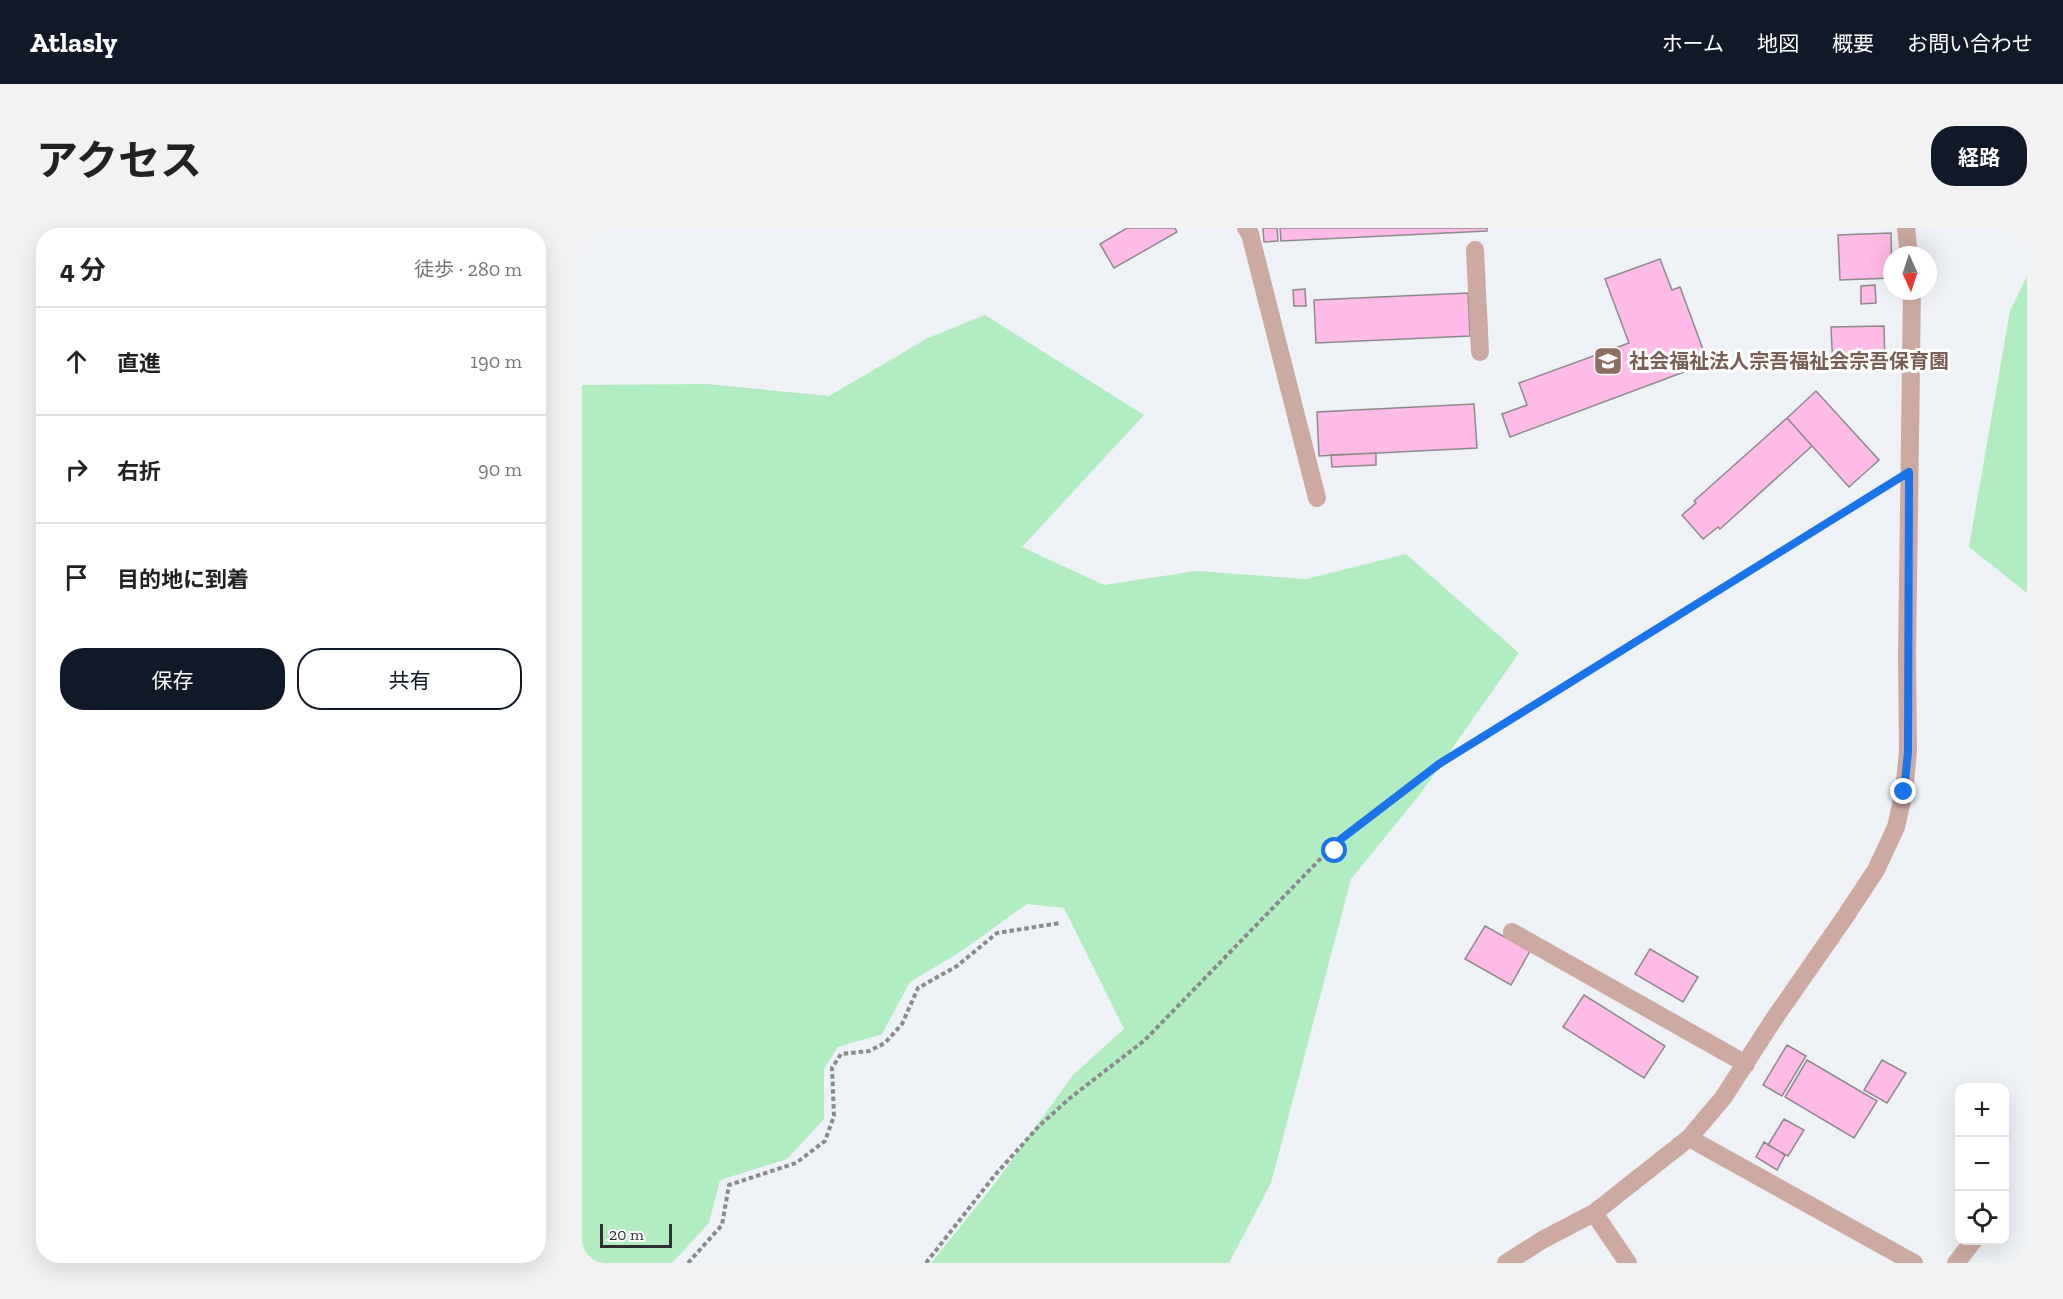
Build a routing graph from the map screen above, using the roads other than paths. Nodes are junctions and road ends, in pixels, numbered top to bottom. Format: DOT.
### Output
graph roads {
  1 [pos="1246,228"];
  2 [pos="1906,228"];
  3 [pos="1908,246"];
  4 [pos="1475,250"];
  5 [pos="1912,300"];
  6 [pos="1480,352"];
  7 [pos="1317,498"];
  8 [pos="1512,932"];
  9 [pos="1746,1064"];
  10 [pos="1689,1138"];
  11 [pos="1594,1213"];
  12 [pos="1970,1245"];
  13 [pos="1506,1263"];
  14 [pos="1628,1263"];
  15 [pos="1914,1263"];
  16 [pos="1956,1263"];
  1 -- 7 [label="street"];
  2 -- 3 [label="street"];
  4 -- 6 [label="street"];
  5 -- 9 [label="street"];
  8 -- 9 [label="street"];
  9 -- 10 [label="street"];
  10 -- 11 [label="street"];
  10 -- 15 [label="street"];
  11 -- 13 [label="street"];
  11 -- 14 [label="street"];
  12 -- 16 [label="street"];
}
